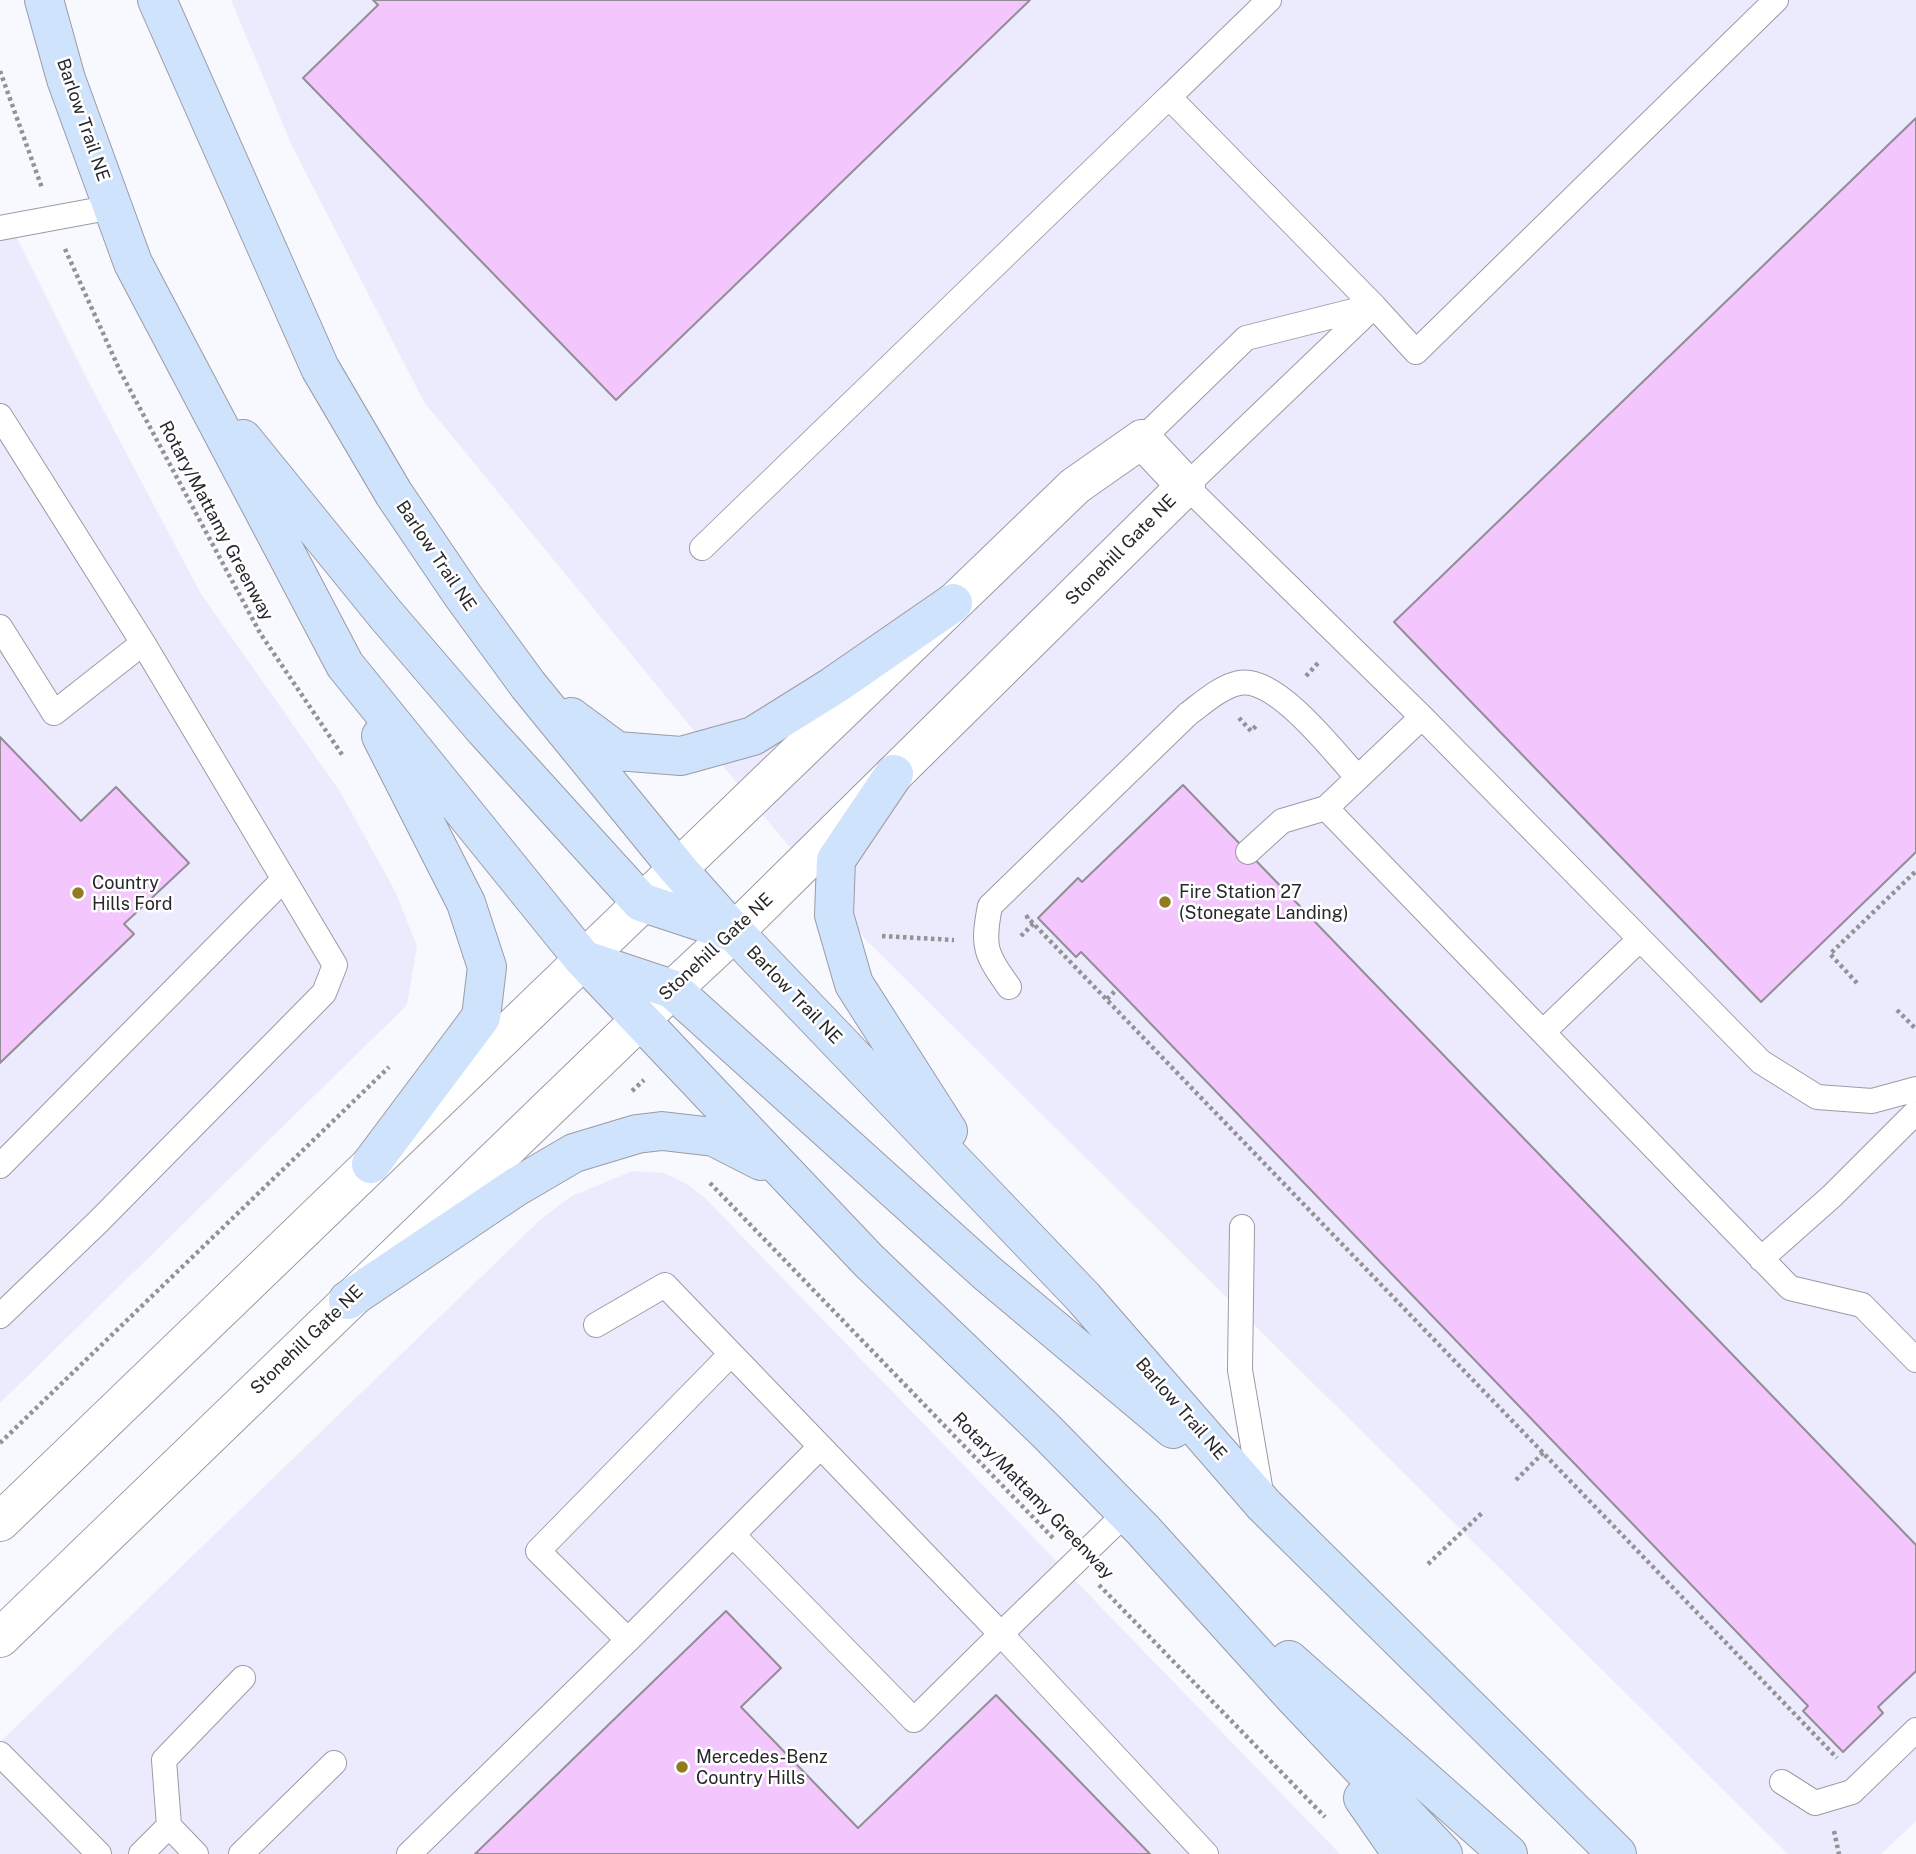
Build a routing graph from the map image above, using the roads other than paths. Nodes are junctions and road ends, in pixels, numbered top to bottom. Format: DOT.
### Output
graph roads {
  1 [pos="44,0"];
  2 [pos="158,0"];
  3 [pos="1269,0"];
  4 [pos="1776,0"];
  5 [pos="1169,97"];
  6 [pos="113,207"];
  7 [pos="0,228"];
  8 [pos="1374,306"];
  9 [pos="194,379"];
  10 [pos="0,416"];
  11 [pos="1142,439"];
  12 [pos="1186,486"];
  13 [pos="702,548"];
  14 [pos="953,603"];
  15 [pos="0,627"];
  16 [pos="143,643"];
  17 [pos="345,665"];
  18 [pos="527,685"];
  19 [pos="1422,717"];
  20 [pos="894,774"];
  21 [pos="1358,778"];
  22 [pos="1326,808"];
  23 [pos="1248,852"];
  24 [pos="678,869"];
  25 [pos="284,879"];
  26 [pos="641,902"];
  27 [pos="734,932"];
  28 [pos="1640,939"];
  29 [pos="583,959"];
  30 [pos="1009,987"];
  31 [pos="672,989"];
  32 [pos="640,1020"];
  33 [pos="1544,1031"];
  34 [pos="1916,1089"];
  35 [pos="1916,1112"];
  36 [pos="371,1164"];
  37 [pos="0,1166"];
  38 [pos="790,1177"];
  39 [pos="997,1206"];
  40 [pos="1242,1227"];
  41 [pos="1761,1259"];
  42 [pos="348,1300"];
  43 [pos="0,1316"];
  44 [pos="596,1325"];
  45 [pos="731,1354"];
  46 [pos="1916,1360"];
  47 [pos="820,1447"];
  48 [pos="1264,1505"];
  49 [pos="0,1521"];
  50 [pos="1135,1522"];
  51 [pos="733,1535"];
  52 [pos="1001,1634"];
  53 [pos="0,1638"];
  54 [pos="628,1640"];
  55 [pos="243,1678"];
  56 [pos="1294,1698"];
  57 [pos="1916,1730"];
  58 [pos="0,1754"];
  59 [pos="334,1763"];
  60 [pos="1782,1782"];
  61 [pos="1568,1806"];
  62 [pos="169,1826"];
  63 [pos="99,1854"];
  64 [pos="141,1854"];
  65 [pos="196,1854"];
  66 [pos="242,1854"];
  67 [pos="409,1854"];
  68 [pos="1206,1854"];
  69 [pos="1402,1854"];
  70 [pos="1443,1854"];
  71 [pos="1508,1854"];
  72 [pos="1617,1854"];
  73 [pos="1630,1854"];
  1 -- 6 [label="main road, Barlow Trail NE"];
  2 -- 18 [label="main road, Barlow Trail NE"];
  3 -- 5 [label="lane"];
  4 -- 8 [label="lane"];
  5 -- 8 [label="lane"];
  5 -- 13 [label="lane"];
  6 -- 7 [label="lane"];
  6 -- 9 [label="main road, Barlow Trail NE"];
  8 -- 11 [label="lane"];
  8 -- 12 [label="lane"];
  9 -- 17 [label="main road, Barlow Trail NE"];
  9 -- 26 [label="main road"];
  10 -- 16 [label="lane"];
  11 -- 12 [label="street, Stonehill Gate NE"];
  11 -- 14 [label="street"];
  12 -- 19 [label="lane"];
  12 -- 20 [label="street, Stonehill Gate NE"];
  14 -- 18 [label="main road"];
  14 -- 24 [label="street"];
  15 -- 16 [label="lane"];
  16 -- 25 [label="lane"];
  17 -- 29 [label="main road, Barlow Trail NE"];
  17 -- 36 [label="main road"];
  18 -- 24 [label="main road, Barlow Trail NE"];
  19 -- 21 [label="lane"];
  19 -- 28 [label="lane"];
  20 -- 27 [label="street, Stonehill Gate NE"];
  20 -- 39 [label="main road"];
  21 -- 22 [label="lane"];
  21 -- 30 [label="lane"];
  22 -- 23 [label="lane"];
  22 -- 33 [label="lane"];
  24 -- 26 [label="street"];
  24 -- 27 [label="main road, Barlow Trail NE"];
  25 -- 37 [label="lane"];
  25 -- 43 [label="lane"];
  26 -- 27 [label="main road"];
  26 -- 29 [label="street"];
  27 -- 31 [label="street, Stonehill Gate NE"];
  27 -- 39 [label="main road, Barlow Trail NE"];
  28 -- 33 [label="lane"];
  28 -- 34 [label="lane"];
  29 -- 31 [label="main road"];
  29 -- 32 [label="main road, Barlow Trail NE"];
  29 -- 36 [label="street"];
  31 -- 32 [label="street, Stonehill Gate NE"];
  31 -- 48 [label="main road"];
  32 -- 38 [label="main road, Barlow Trail NE"];
  32 -- 42 [label="street, Stonehill Gate NE"];
  33 -- 41 [label="lane"];
  35 -- 41 [label="lane"];
  36 -- 49 [label="street"];
  38 -- 42 [label="main road"];
  38 -- 50 [label="main road, Barlow Trail NE"];
  39 -- 48 [label="main road, Barlow Trail NE"];
  40 -- 48 [label="lane"];
  41 -- 46 [label="lane"];
  42 -- 53 [label="street, Stonehill Gate NE"];
  44 -- 45 [label="lane"];
  45 -- 47 [label="lane"];
  45 -- 54 [label="lane"];
  47 -- 51 [label="lane"];
  47 -- 52 [label="lane"];
  48 -- 61 [label="main road, Barlow Trail NE"];
  50 -- 52 [label="lane"];
  50 -- 56 [label="main road, Barlow Trail NE"];
  50 -- 71 [label="main road"];
  51 -- 52 [label="lane"];
  51 -- 54 [label="lane"];
  52 -- 68 [label="lane"];
  54 -- 67 [label="lane"];
  55 -- 62 [label="lane"];
  56 -- 69 [label="main road"];
  56 -- 70 [label="main road, Barlow Trail NE"];
  57 -- 60 [label="lane"];
  58 -- 63 [label="lane"];
  59 -- 66 [label="lane"];
  61 -- 72 [label="main road, Barlow Trail NE"];
  61 -- 73 [label="main road"];
  62 -- 64 [label="lane"];
  62 -- 65 [label="lane"];
}
